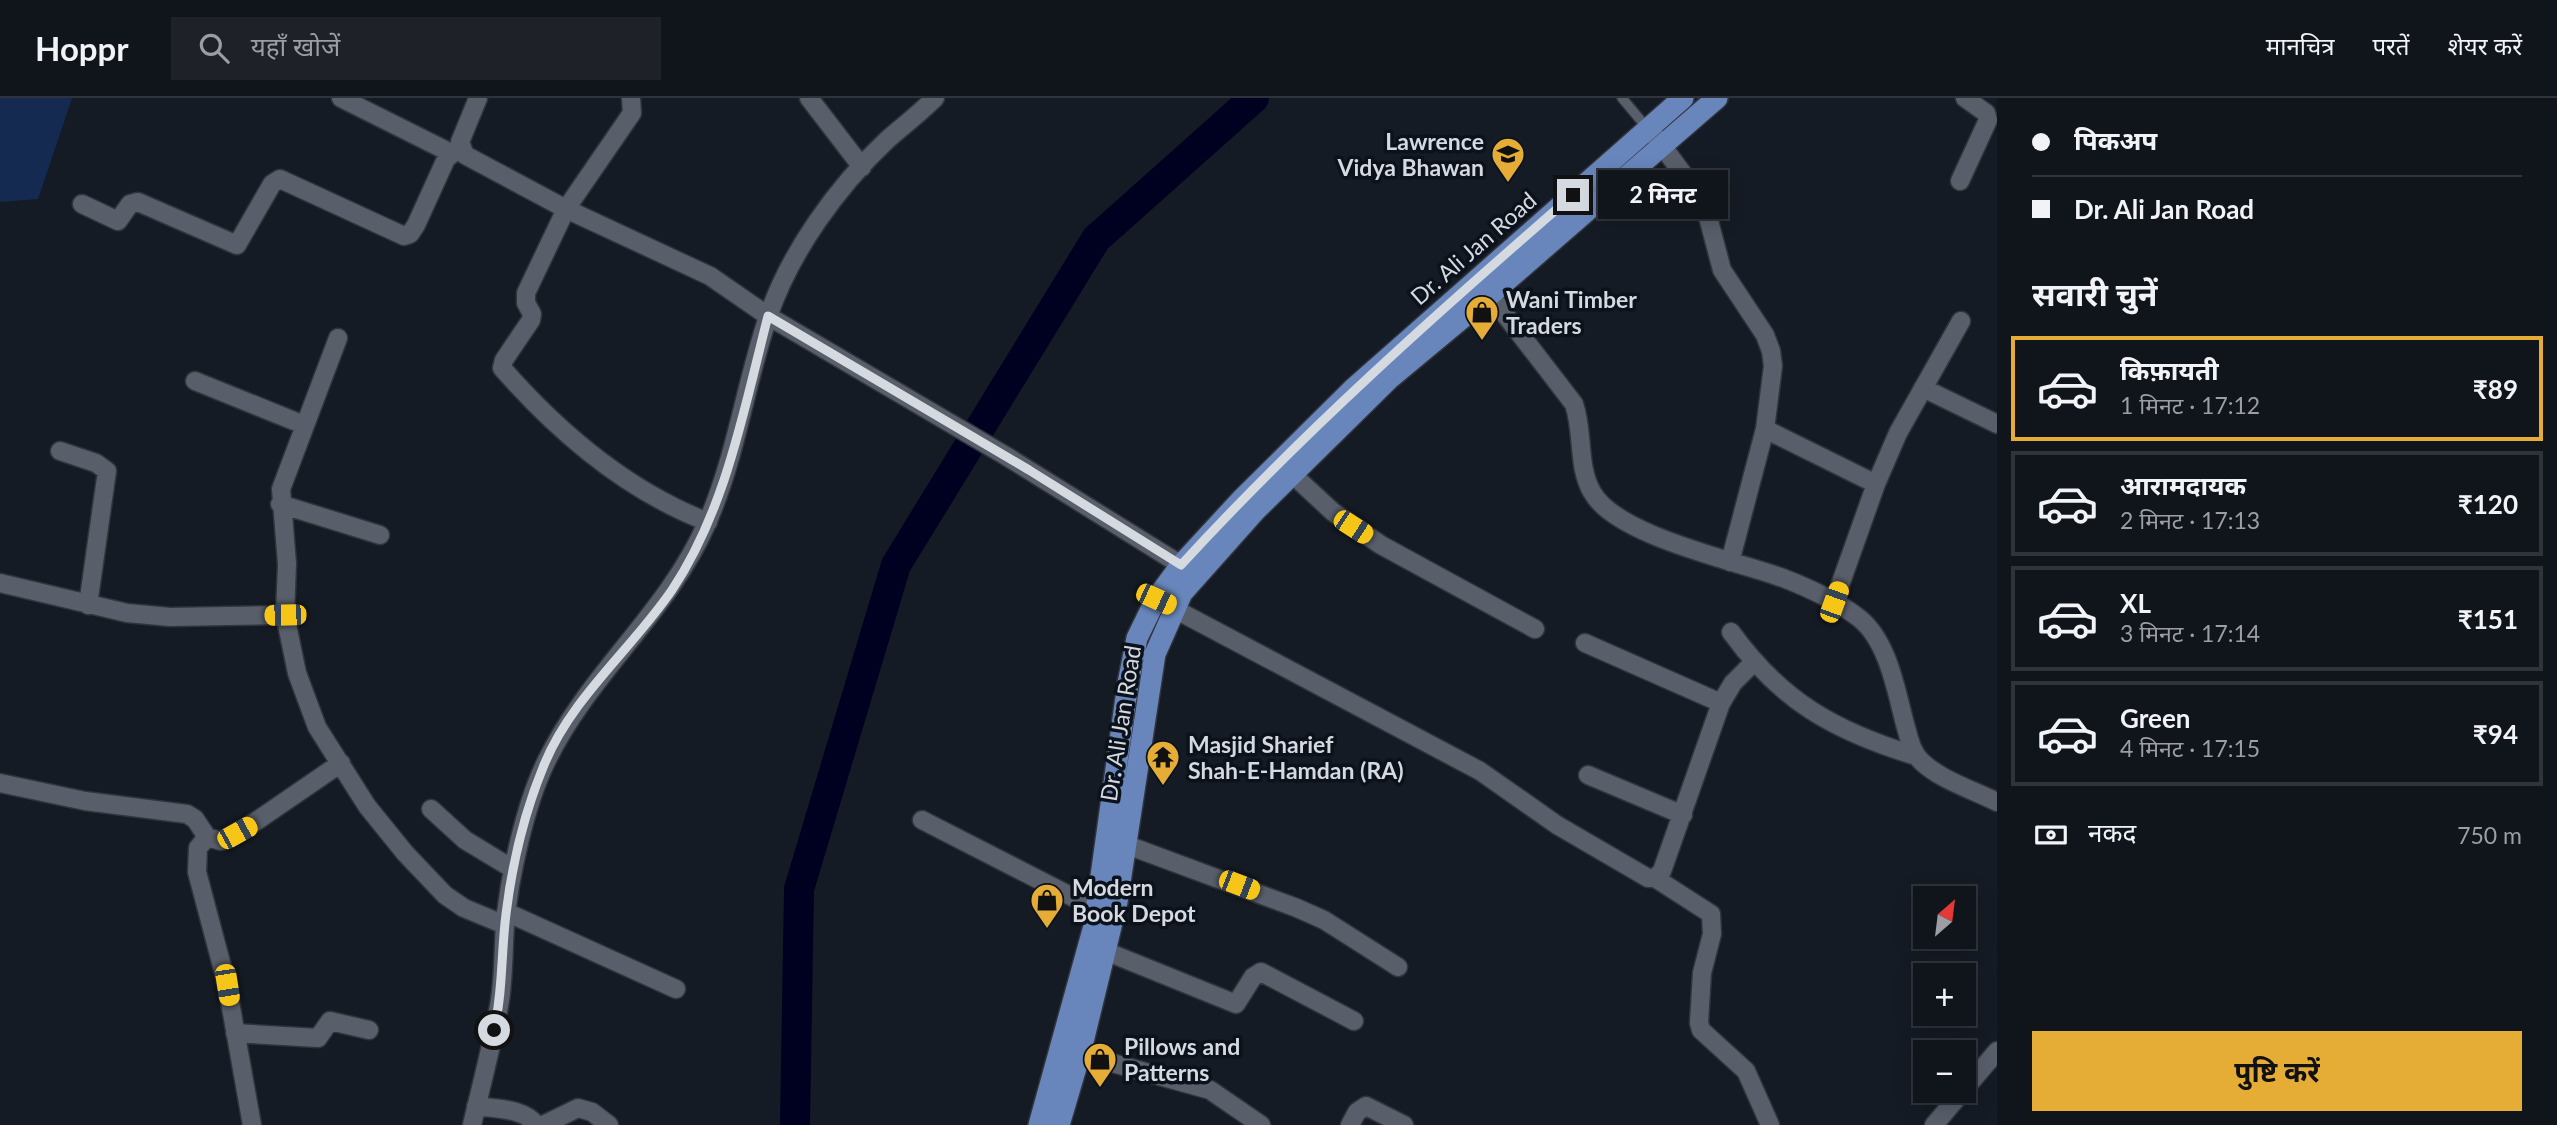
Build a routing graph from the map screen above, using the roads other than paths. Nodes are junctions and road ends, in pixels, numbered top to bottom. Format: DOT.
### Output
graph roads {
  1 [pos="341,98"];
  2 [pos="478,98"];
  3 [pos="631,98"];
  4 [pos="809,98"];
  5 [pos="935,98"];
  6 [pos="1622,98"];
  7 [pos="1683,98"];
  8 [pos="1717,98"];
  9 [pos="1965,98"];
  10 [pos="1648,129"];
  11 [pos="1664,145"];
  12 [pos="456,150"];
  13 [pos="862,167"];
  14 [pos="1960,181"];
  15 [pos="82,204"];
  16 [pos="566,209"];
  17 [pos="1490,295"];
  18 [pos="768,316"];
  19 [pos="1961,321"];
  20 [pos="338,338"];
  21 [pos="195,382"];
  22 [pos="1923,388"];
  23 [pos="1997,424"];
  24 [pos="304,425"];
  25 [pos="1765,429"];
  26 [pos="60,451"];
  27 [pos="1292,474"];
  28 [pos="1876,484"];
  29 [pos="280,504"];
  30 [pos="708,522"];
  31 [pos="380,535"];
  32 [pos="1730,562"];
  33 [pos="1181,565"];
  34 [pos="0,583"];
  35 [pos="1834,602"];
  36 [pos="1165,604"];
  37 [pos="88,605"];
  38 [pos="285,615"];
  39 [pos="1535,629"];
  40 [pos="1731,632"];
  41 [pos="1585,643"];
  42 [pos="1754,663"];
  43 [pos="1721,703"];
  44 [pos="1916,756"];
  45 [pos="341,763"];
  46 [pos="1588,775"];
  47 [pos="0,783"];
  48 [pos="1997,802"];
  49 [pos="431,809"];
  50 [pos="1683,815"];
  51 [pos="922,820"];
  52 [pos="207,837"];
  53 [pos="1127,845"];
  54 [pos="513,869"];
  55 [pos="1655,878"];
  56 [pos="1096,909"];
  57 [pos="506,918"];
  58 [pos="1105,951"];
  59 [pos="1398,967"];
  60 [pos="676,989"];
  61 [pos="1354,1021"];
  62 [pos="369,1030"];
  63 [pos="235,1033"];
  64 [pos="1997,1051"];
  65 [pos="1080,1054"];
  66 [pos="476,1106"];
  67 [pos="251,1125"];
  68 [pos="471,1125"];
  69 [pos="536,1125"];
  70 [pos="543,1125"];
  71 [pos="609,1125"];
  72 [pos="1039,1125"];
  73 [pos="1059,1125"];
  74 [pos="1261,1125"];
  75 [pos="1350,1125"];
  76 [pos="1404,1125"];
  77 [pos="1770,1125"];
  78 [pos="1934,1125"];
  1 -- 12 [label="street"];
  2 -- 12 [label="street"];
  3 -- 16 [label="street"];
  4 -- 13 [label="street"];
  5 -- 13 [label="street"];
  6 -- 10 [label="lane"];
  7 -- 10 [label="main road, Dr. Ali Jan Road"];
  8 -- 11 [label="main road, Dr. Ali Jan Road"];
  9 -- 14 [label="street"];
  10 -- 11 [label="street"];
  10 -- 33 [label="main road, Dr. Ali Jan Road"];
  11 -- 17 [label="main road, Dr. Ali Jan Road"];
  11 -- 25 [label="street"];
  12 -- 15 [label="street"];
  12 -- 16 [label="street"];
  13 -- 18 [label="street"];
  16 -- 18 [label="street"];
  16 -- 30 [label="street"];
  17 -- 27 [label="main road, Dr. Ali Jan Road"];
  17 -- 32 [label="street"];
  18 -- 30 [label="street"];
  18 -- 33 [label="street"];
  19 -- 22 [label="street"];
  20 -- 24 [label="street"];
  21 -- 24 [label="street"];
  22 -- 23 [label="street"];
  22 -- 28 [label="street"];
  24 -- 29 [label="street"];
  25 -- 28 [label="street"];
  25 -- 32 [label="street"];
  26 -- 37 [label="street"];
  27 -- 36 [label="main road, Dr. Ali Jan Road"];
  27 -- 39 [label="street"];
  28 -- 35 [label="street"];
  29 -- 31 [label="street"];
  29 -- 38 [label="street"];
  30 -- 54 [label="street"];
  32 -- 35 [label="street"];
  33 -- 36 [label="main road, Dr. Ali Jan Road"];
  34 -- 37 [label="street"];
  35 -- 44 [label="street"];
  36 -- 53 [label="main road, Dr. Ali Jan Road"];
  36 -- 55 [label="street"];
  36 -- 56 [label="main road, Dr. Ali Jan Road"];
  37 -- 38 [label="street"];
  38 -- 45 [label="street"];
  40 -- 42 [label="street"];
  41 -- 43 [label="street"];
  42 -- 43 [label="street"];
  42 -- 44 [label="street"];
  43 -- 50 [label="street"];
  44 -- 48 [label="street"];
  45 -- 52 [label="street"];
  45 -- 57 [label="street"];
  46 -- 50 [label="street"];
  47 -- 52 [label="street"];
  49 -- 54 [label="street"];
  50 -- 55 [label="street"];
  51 -- 56 [label="street"];
  52 -- 63 [label="street"];
  53 -- 58 [label="main road, Dr. Ali Jan Road"];
  53 -- 59 [label="street"];
  54 -- 57 [label="street"];
  55 -- 77 [label="street"];
  56 -- 72 [label="main road, Dr. Ali Jan Road"];
  57 -- 60 [label="street"];
  57 -- 66 [label="street"];
  58 -- 61 [label="street"];
  58 -- 65 [label="main road, Dr. Ali Jan Road"];
  62 -- 63 [label="street"];
  63 -- 67 [label="street"];
  64 -- 78 [label="street"];
  65 -- 73 [label="main road, Dr. Ali Jan Road"];
  65 -- 74 [label="street"];
  66 -- 68 [label="street"];
  66 -- 69 [label="street"];
  70 -- 71 [label="street"];
  75 -- 76 [label="street"];
}
